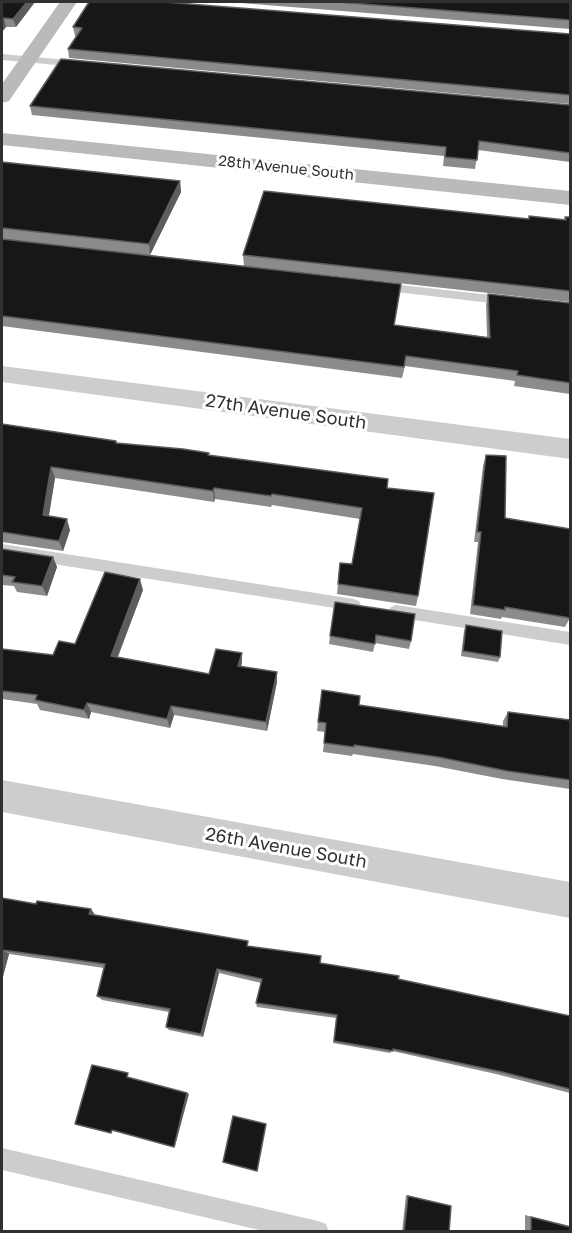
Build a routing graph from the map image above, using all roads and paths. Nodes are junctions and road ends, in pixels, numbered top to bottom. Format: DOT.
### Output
graph roads {
  1 [pos="68,2"];
  2 [pos="2,57"];
  3 [pos="27,60"];
  4 [pos="83,65"];
  5 [pos="2,97"];
  6 [pos="2,139"];
  7 [pos="570,198"];
  8 [pos="369,285"];
  9 [pos="523,303"];
  10 [pos="2,374"];
  11 [pos="570,449"];
  12 [pos="2,550"];
  13 [pos="570,639"];
  14 [pos="2,796"];
  15 [pos="570,900"];
  16 [pos="2,1159"];
  17 [pos="318,1232"];
  1 -- 3 [label="street"];
  2 -- 3 [label="lane"];
  3 -- 4 [label="lane"];
  3 -- 5 [label="street"];
  6 -- 7 [label="street, 28th Avenue South"];
  8 -- 9 [label="lane"];
  10 -- 11 [label="street, 27th Avenue South"];
  12 -- 13 [label="lane"];
  14 -- 15 [label="street, 26th Avenue South"];
  16 -- 17 [label="lane"];
}
